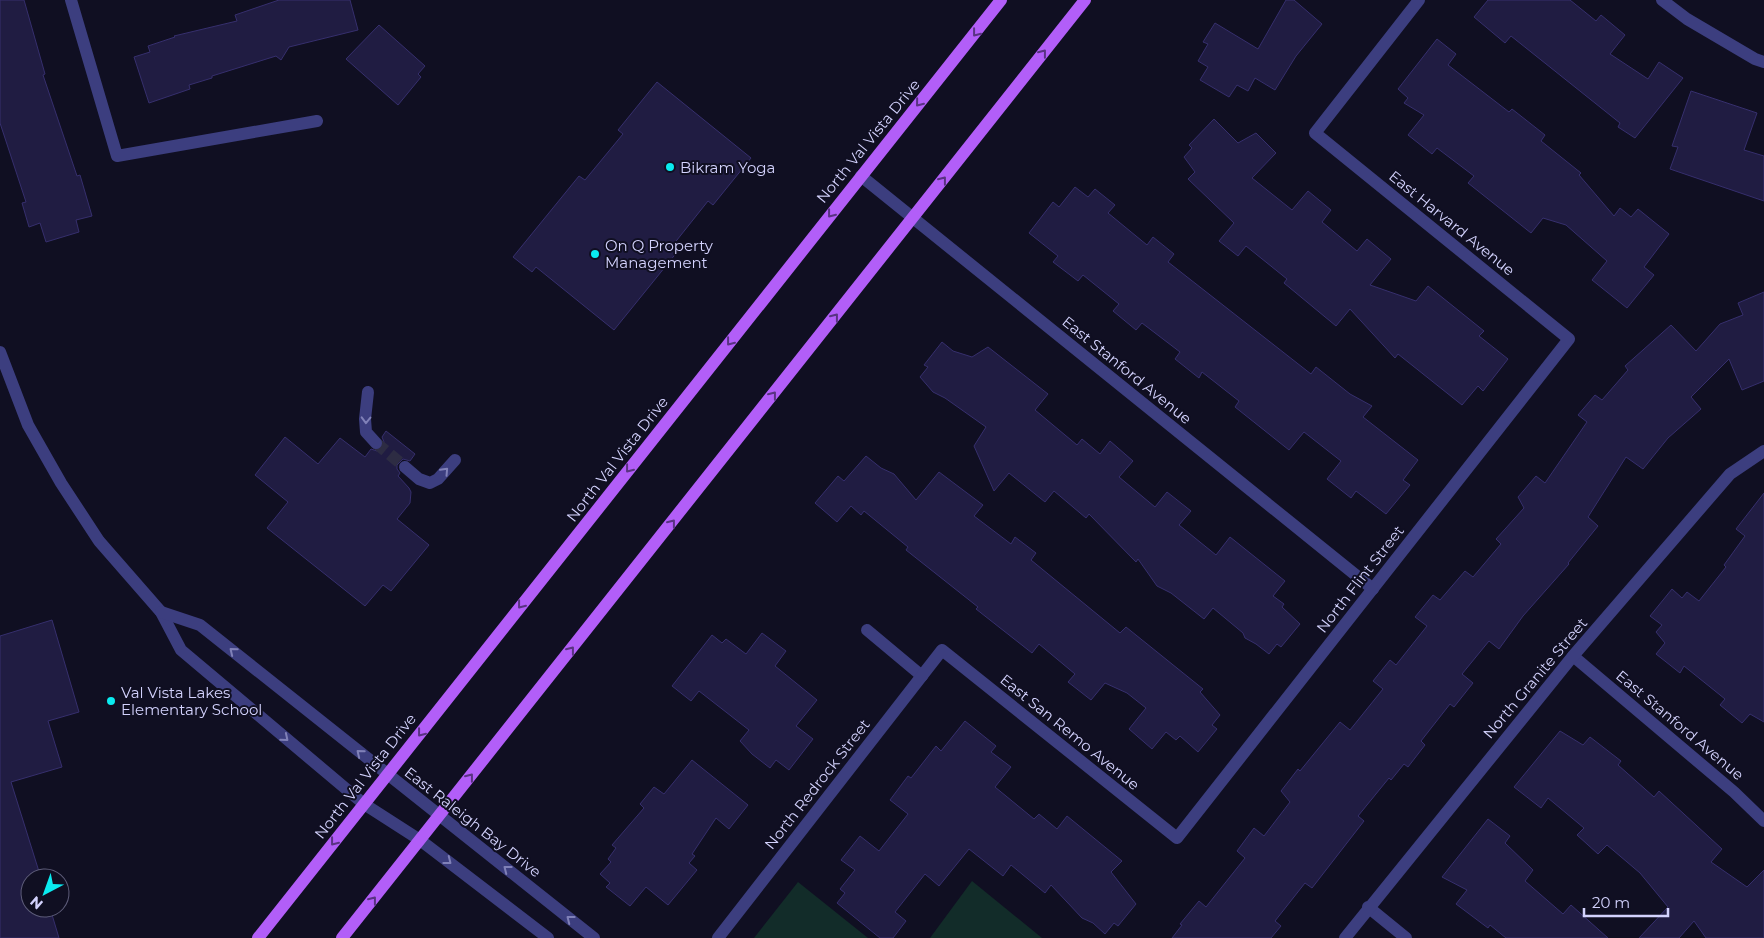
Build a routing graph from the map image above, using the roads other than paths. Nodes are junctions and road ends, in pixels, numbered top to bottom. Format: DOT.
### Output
graph roads {
  1 [pos="71,0"];
  2 [pos="1001,0"];
  3 [pos="1085,0"];
  4 [pos="1419,0"];
  5 [pos="1662,0"];
  6 [pos="1764,62"];
  7 [pos="317,121"];
  8 [pos="861,176"];
  9 [pos="913,219"];
  10 [pos="1569,339"];
  11 [pos="0,352"];
  12 [pos="368,392"];
  13 [pos="376,443"];
  14 [pos="1764,451"];
  15 [pos="455,460"];
  16 [pos="405,467"];
  17 [pos="1373,589"];
  18 [pos="161,612"];
  19 [pos="867,630"];
  20 [pos="942,650"];
  21 [pos="1573,656"];
  22 [pos="922,676"];
  23 [pos="387,775"];
  24 [pos="364,804"];
  25 [pos="439,815"];
  26 [pos="1764,821"];
  27 [pos="1177,838"];
  28 [pos="420,840"];
  29 [pos="1368,908"];
  30 [pos="258,938"];
  31 [pos="342,938"];
  32 [pos="548,938"];
  33 [pos="594,938"];
  34 [pos="718,938"];
  35 [pos="1344,938"];
  36 [pos="1406,938"];
  1 -- 7 [label="street"];
  2 -- 8 [label="main road, North Val Vista Drive, one-way"];
  9 -- 3 [label="main road, one-way"];
  4 -- 10 [label="street, East Harvard Avenue"];
  5 -- 6 [label="street"];
  8 -- 9 [label="street, East Stanford Avenue"];
  8 -- 23 [label="main road, North Val Vista Drive, one-way"];
  9 -- 17 [label="street, East Stanford Avenue"];
  25 -- 9 [label="main road, one-way"];
  10 -- 17 [label="street, North Flint Street"];
  11 -- 18 [label="street"];
  12 -- 13 [label="street, one-way"];
  14 -- 21 [label="street, North Granite Street"];
  16 -- 15 [label="street, one-way"];
  17 -- 27 [label="street, North Flint Street"];
  23 -- 18 [label="street, East Raleigh Bay Drive, one-way"];
  18 -- 24 [label="street, one-way"];
  19 -- 22 [label="street"];
  20 -- 22 [label="street, North Redrock Street"];
  20 -- 27 [label="street, East San Remo Avenue"];
  21 -- 26 [label="street, East Stanford Avenue"];
  21 -- 29 [label="street, North Granite Street"];
  22 -- 34 [label="street, North Redrock Street"];
  23 -- 24 [label="main road, North Val Vista Drive"];
  23 -- 25 [label="street, East Raleigh Bay Drive"];
  24 -- 28 [label="street"];
  24 -- 30 [label="main road, North Val Vista Drive, one-way"];
  25 -- 28 [label="main road"];
  33 -- 25 [label="street, East Raleigh Bay Drive, one-way"];
  31 -- 28 [label="main road, one-way"];
  28 -- 32 [label="street, one-way"];
  29 -- 35 [label="street, North Granite Street"];
  29 -- 36 [label="street"];
}
